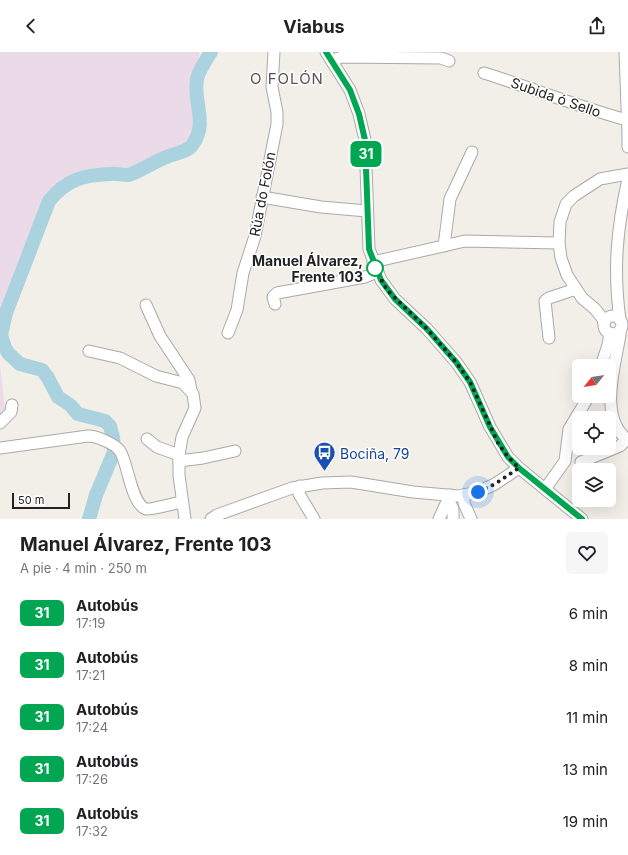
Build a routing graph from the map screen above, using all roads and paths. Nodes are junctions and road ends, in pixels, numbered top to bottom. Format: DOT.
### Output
graph roads {
  1 [pos="274,52"];
  2 [pos="625,52"];
  3 [pos="330,56"];
  4 [pos="449,60"];
  5 [pos="484,72"];
  6 [pos="627,120"];
  7 [pos="628,135"];
  8 [pos="628,147"];
  9 [pos="472,152"];
  10 [pos="628,174"];
  11 [pos="628,179"];
  12 [pos="262,197"];
  13 [pos="367,212"];
  14 [pos="559,243"];
  15 [pos="444,246"];
  16 [pos="375,267"];
  17 [pos="576,289"];
  18 [pos="275,304"];
  19 [pos="146,305"];
  20 [pos="612,324"];
  21 [pos="228,333"];
  22 [pos="548,338"];
  23 [pos="89,351"];
  24 [pos="603,359"];
  25 [pos="193,394"];
  26 [pos="585,403"];
  27 [pos="12,405"];
  28 [pos="0,423"];
  29 [pos="147,439"];
  30 [pos="627,440"];
  31 [pos="0,448"];
  32 [pos="235,452"];
  33 [pos="179,458"];
  34 [pos="580,462"];
  35 [pos="519,468"];
  36 [pos="300,486"];
  37 [pos="545,489"];
  38 [pos="464,495"];
  39 [pos="449,497"];
  40 [pos="182,502"];
  41 [pos="185,519"];
  42 [pos="211,519"];
  43 [pos="314,519"];
  44 [pos="439,519"];
  45 [pos="453,519"];
  46 [pos="471,519"];
  47 [pos="582,519"];
  1 -- 12 [label="street, Rúa do Folón"];
  2 -- 6 [label="street"];
  3 -- 4 [label="street"];
  3 -- 13 [label="street"];
  5 -- 6 [label="street, Subida ó Sello"];
  6 -- 7 [label="street"];
  7 -- 8 [label="street"];
  9 -- 15 [label="street"];
  10 -- 14 [label="street"];
  11 -- 20 [label="street"];
  12 -- 13 [label="street"];
  12 -- 21 [label="street, Rúa do Folón"];
  13 -- 16 [label="street"];
  14 -- 15 [label="street"];
  14 -- 17 [label="street"];
  15 -- 16 [label="street"];
  16 -- 18 [label="street"];
  16 -- 35 [label="street"];
  17 -- 20 [label="street"];
  17 -- 22 [label="street"];
  19 -- 25 [label="street"];
  20 -- 24 [label="street"];
  20 -- 30 [label="street"];
  23 -- 25 [label="street"];
  25 -- 33 [label="street"];
  26 -- 37 [label="street"];
  27 -- 28 [label="street"];
  29 -- 33 [label="street"];
  30 -- 34 [label="street"];
  31 -- 40 [label="street"];
  32 -- 33 [label="street"];
  33 -- 40 [label="street"];
  35 -- 37 [label="street"];
  35 -- 38 [label="street"];
  36 -- 39 [label="street"];
  36 -- 42 [label="street"];
  36 -- 43 [label="street"];
  37 -- 47 [label="street"];
  38 -- 39 [label="street"];
  38 -- 46 [label="street"];
  39 -- 44 [label="street"];
  39 -- 45 [label="street"];
  40 -- 41 [label="street"];
}
